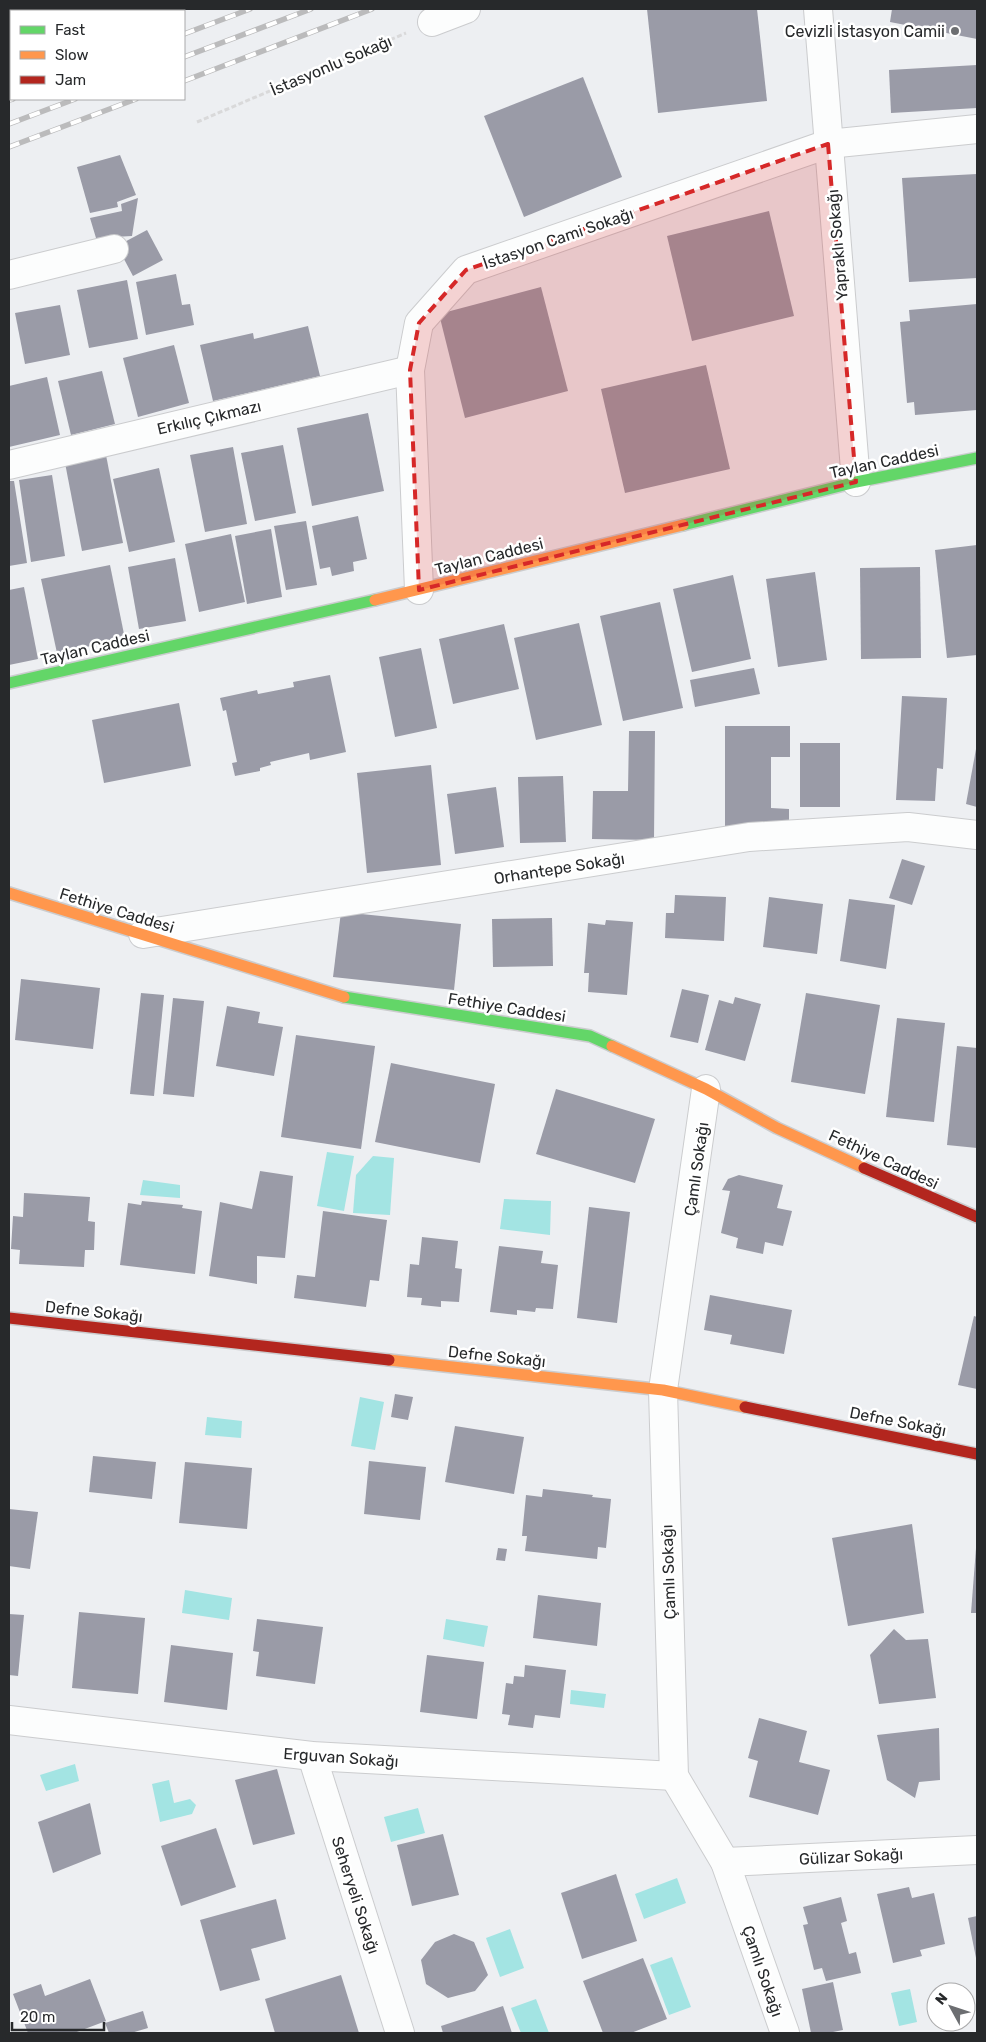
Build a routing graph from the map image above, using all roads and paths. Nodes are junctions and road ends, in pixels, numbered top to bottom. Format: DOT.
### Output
graph roads {
  1 [pos="466,9"];
  2 [pos="818,9"];
  3 [pos="432,22"];
  4 [pos="197,122"];
  5 [pos="977,129"];
  6 [pos="828,144"];
  7 [pos="114,249"];
  8 [pos="9,275"];
  9 [pos="410,370"];
  10 [pos="977,458"];
  11 [pos="9,464"];
  12 [pos="856,482"];
  13 [pos="419,590"];
  14 [pos="9,683"];
  15 [pos="977,835"];
  16 [pos="9,893"];
  17 [pos="143,934"];
  18 [pos="706,1089"];
  19 [pos="977,1217"];
  20 [pos="9,1318"];
  21 [pos="663,1390"];
  22 [pos="977,1454"];
  23 [pos="9,1720"];
  24 [pos="312,1756"];
  25 [pos="674,1776"];
  26 [pos="977,1850"];
  27 [pos="725,1862"];
  28 [pos="400,2033"];
  29 [pos="785,2033"];
  1 -- 3 [label="street"];
  2 -- 6 [label="street, Yapraklı Sokağı"];
  3 -- 4 [label="path, İstasyonlu Sokağı"];
  5 -- 6 [label="street, İstasyon Cami Sokağı"];
  6 -- 9 [label="street, İstasyon Cami Sokağı"];
  6 -- 12 [label="street, Yapraklı Sokağı"];
  7 -- 8 [label="street"];
  9 -- 11 [label="street, Erkılıç Çıkmazı"];
  9 -- 13 [label="street, İstasyon Cami Sokağı"];
  10 -- 12 [label="street, Taylan Caddesi"];
  12 -- 13 [label="street, Taylan Caddesi"];
  13 -- 14 [label="street, Taylan Caddesi"];
  15 -- 17 [label="street, Orhantepe Sokağı"];
  16 -- 17 [label="street, Fethiye Caddesi"];
  17 -- 18 [label="street, Fethiye Caddesi"];
  18 -- 19 [label="street, Fethiye Caddesi"];
  18 -- 21 [label="street, Çamlı Sokağı"];
  20 -- 21 [label="street, Defne Sokağı"];
  21 -- 22 [label="street, Defne Sokağı"];
  21 -- 25 [label="street, Çamlı Sokağı"];
  23 -- 24 [label="street, Erguvan Sokağı"];
  24 -- 25 [label="street, Erguvan Sokağı"];
  24 -- 28 [label="street, Seheryeli Sokağı"];
  25 -- 27 [label="street, Çamlı Sokağı"];
  26 -- 27 [label="street, Gülizar Sokağı"];
  27 -- 29 [label="street, Çamlı Sokağı"];
}
